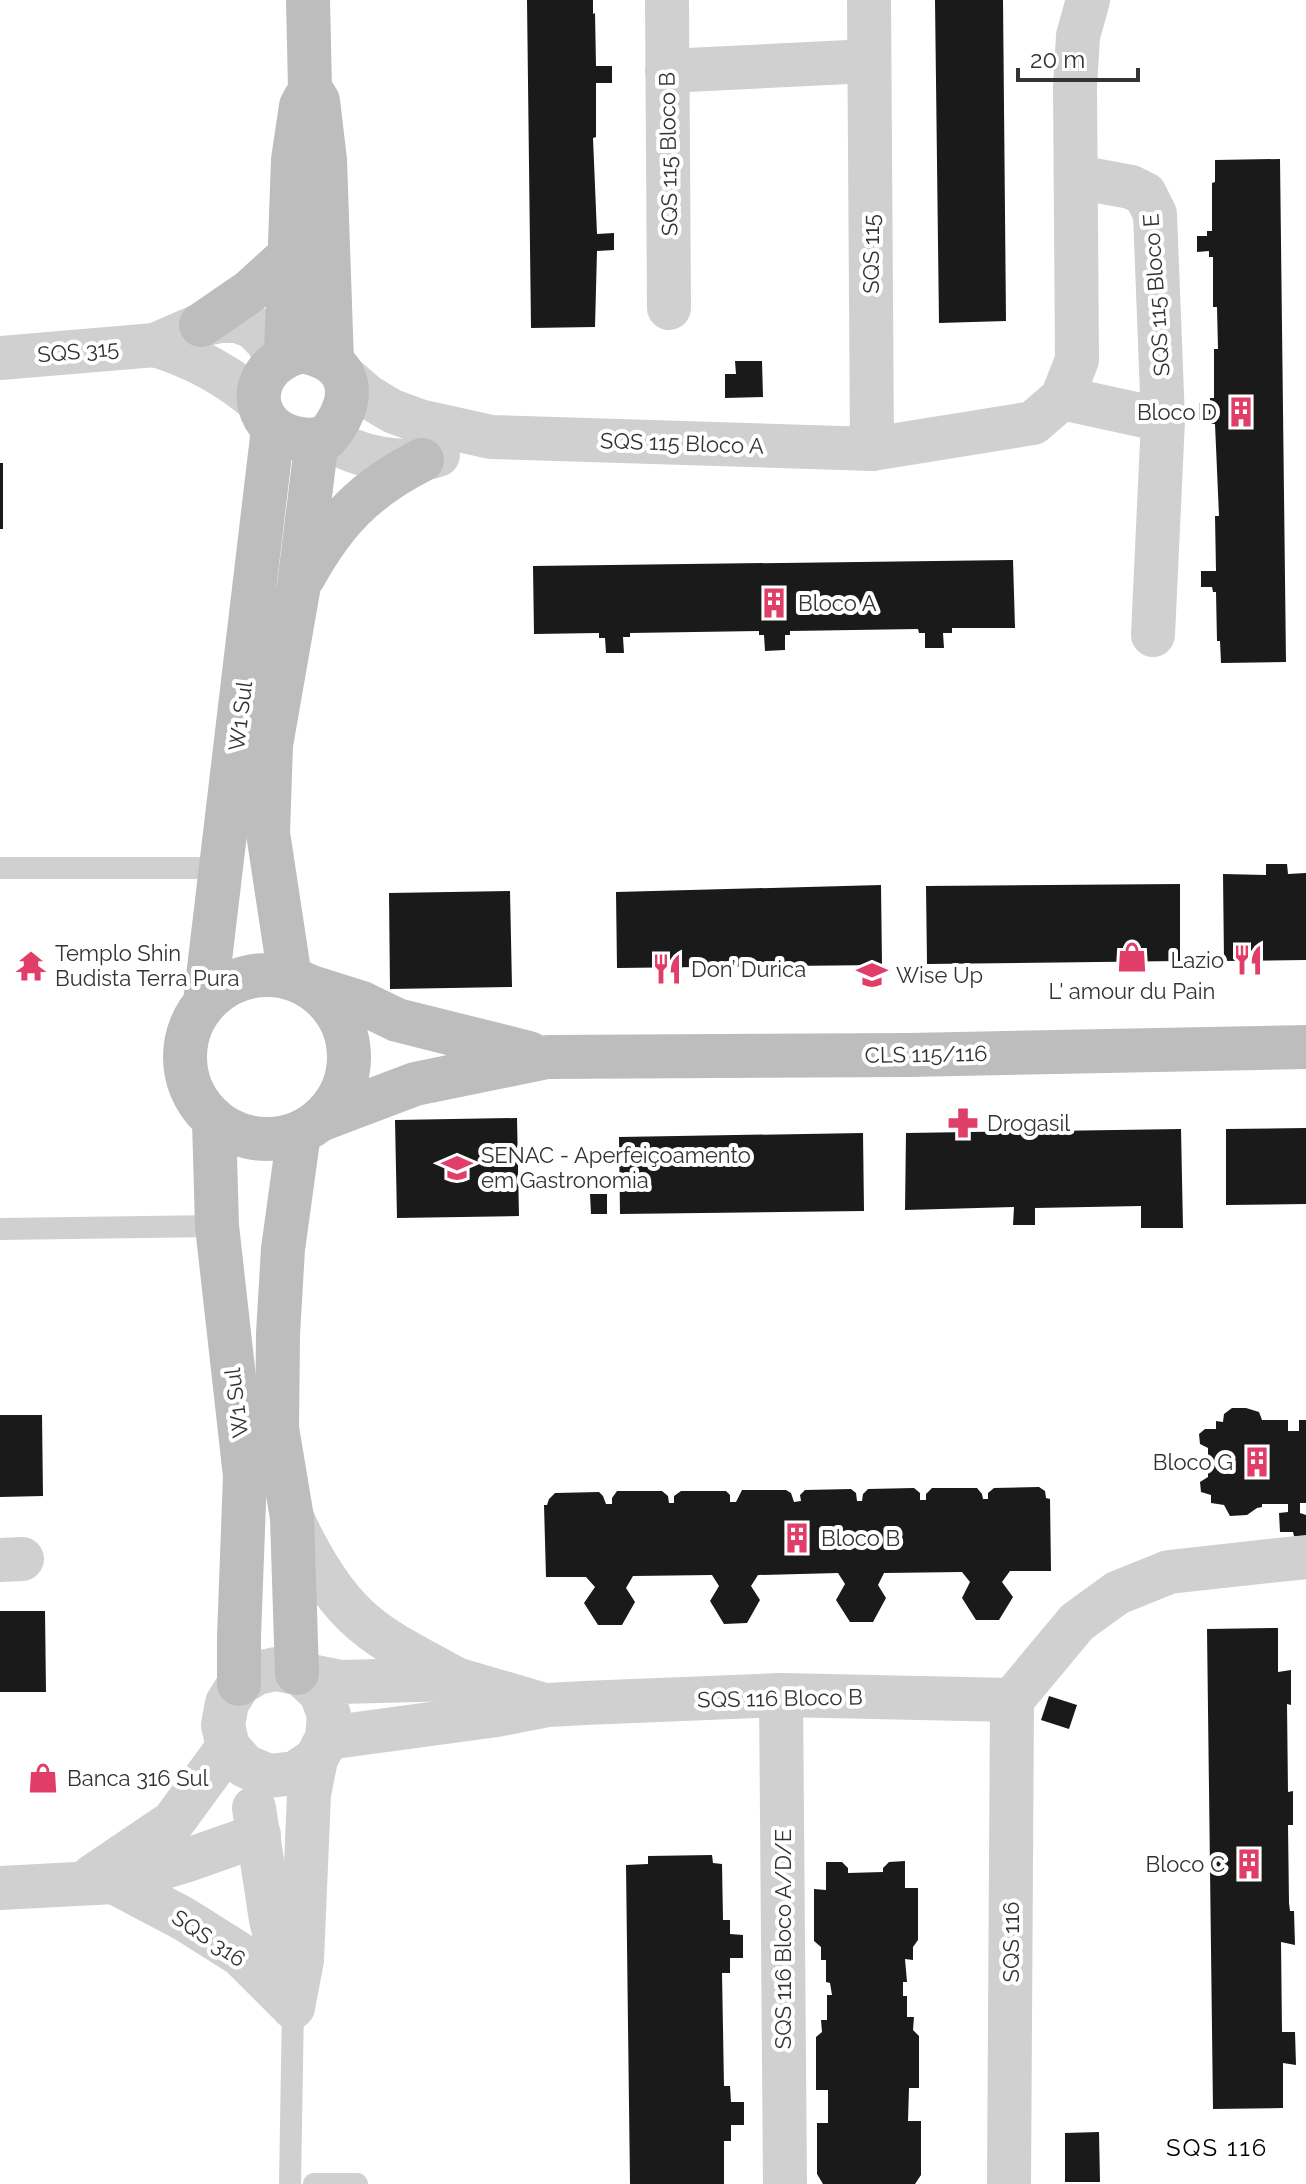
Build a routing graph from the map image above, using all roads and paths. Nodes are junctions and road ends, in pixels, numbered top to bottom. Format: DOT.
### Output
graph roads {
  1 [pos="308,0"];
  2 [pos="667,0"];
  3 [pos="869,0"];
  4 [pos="1088,0"];
  5 [pos="869,61"];
  6 [pos="667,71"];
  7 [pos="310,88"];
  8 [pos="1077,177"];
  9 [pos="291,254"];
  10 [pos="669,308"];
  11 [pos="201,325"];
  12 [pos="155,345"];
  13 [pos="0,358"];
  14 [pos="281,358"];
  15 [pos="338,369"];
  16 [pos="1062,398"];
  17 [pos="266,415"];
  18 [pos="1163,420"];
  19 [pos="491,437"];
  20 [pos="321,439"];
  21 [pos="872,449"];
  22 [pos="422,460"];
  23 [pos="299,585"];
  24 [pos="1153,635"];
  25 [pos="0,868"];
  26 [pos="221,868"];
  27 [pos="299,982"];
  28 [pos="205,1002"];
  29 [pos="1306,1047"];
  30 [pos="547,1057"];
  31 [pos="214,1121"];
  32 [pos="310,1126"];
  33 [pos="217,1226"];
  34 [pos="0,1229"];
  35 [pos="292,1518"];
  36 [pos="1306,1557"];
  37 [pos="300,1675"];
  38 [pos="456,1679"];
  39 [pos="239,1684"];
  40 [pos="781,1695"];
  41 [pos="1012,1700"];
  42 [pos="548,1705"];
  43 [pos="322,1748"];
  44 [pos="237,1757"];
  45 [pos="259,1835"];
  46 [pos="96,1884"];
  47 [pos="0,1888"];
  48 [pos="293,2007"];
  49 [pos="290,2184"];
  50 [pos="314,2184"];
  51 [pos="357,2184"];
  52 [pos="785,2184"];
  53 [pos="1009,2184"];
  1 -- 7 [label="street"];
  2 -- 6 [label="street, SQS 115 Bloco B"];
  3 -- 5 [label="street, SQS 115"];
  4 -- 8 [label="street"];
  5 -- 6 [label="street"];
  5 -- 21 [label="street, SQS 115"];
  6 -- 10 [label="street, SQS 115 Bloco B"];
  7 -- 9 [label="street"];
  7 -- 15 [label="street"];
  8 -- 16 [label="street"];
  8 -- 18 [label="street, SQS 115 Bloco E"];
  9 -- 11 [label="street"];
  9 -- 14 [label="street"];
  11 -- 12 [label="street, SQS 315"];
  11 -- 14 [label="street, SQS 315"];
  12 -- 13 [label="street, SQS 315"];
  12 -- 17 [label="street, SQS 315"];
  14 -- 15 [label="street"];
  14 -- 17 [label="street"];
  15 -- 19 [label="street, SQS 115 Bloco A"];
  15 -- 20 [label="street"];
  16 -- 18 [label="street"];
  16 -- 21 [label="street"];
  17 -- 20 [label="street"];
  17 -- 26 [label="street, W1 Sul"];
  18 -- 24 [label="street"];
  19 -- 21 [label="street, SQS 115 Bloco A"];
  19 -- 22 [label="street, SQS 115 Bloco A"];
  20 -- 22 [label="street, SQS 115 Bloco A"];
  20 -- 23 [label="street, W1 Sul"];
  22 -- 23 [label="street"];
  23 -- 27 [label="street, W1 Sul"];
  25 -- 26 [label="lane"];
  26 -- 28 [label="street, W1 Sul"];
  27 -- 28 [label="street"];
  27 -- 30 [label="street, CLS 115/116"];
  27 -- 32 [label="street"];
  28 -- 31 [label="street"];
  29 -- 30 [label="street, CLS 115/116"];
  30 -- 32 [label="street, CLS 115/116"];
  31 -- 32 [label="street"];
  31 -- 33 [label="street, W1 Sul"];
  32 -- 35 [label="street, W1 Sul"];
  33 -- 34 [label="lane"];
  33 -- 39 [label="street, W1 Sul"];
  35 -- 37 [label="street, W1 Sul"];
  35 -- 38 [label="street, SQS 116 Bloco B"];
  36 -- 41 [label="street"];
  37 -- 38 [label="street, SQS 116 Bloco B"];
  37 -- 39 [label="street"];
  37 -- 43 [label="street"];
  38 -- 42 [label="street, SQS 116 Bloco B"];
  39 -- 44 [label="street"];
  40 -- 41 [label="street, SQS 116 Bloco B"];
  40 -- 42 [label="street, SQS 116 Bloco B"];
  40 -- 52 [label="street, SQS 116 Bloco A/D/E"];
  41 -- 53 [label="street, SQS 116"];
  42 -- 43 [label="street, SQS 116 Bloco B"];
  43 -- 44 [label="street"];
  43 -- 48 [label="street"];
  44 -- 45 [label="street"];
  44 -- 46 [label="street"];
  45 -- 46 [label="street, SQS 316"];
  45 -- 48 [label="street"];
  46 -- 47 [label="street, SQS 316"];
  46 -- 48 [label="street, SQS 316"];
  48 -- 49 [label="lane"];
  50 -- 51 [label="lane"];
}
